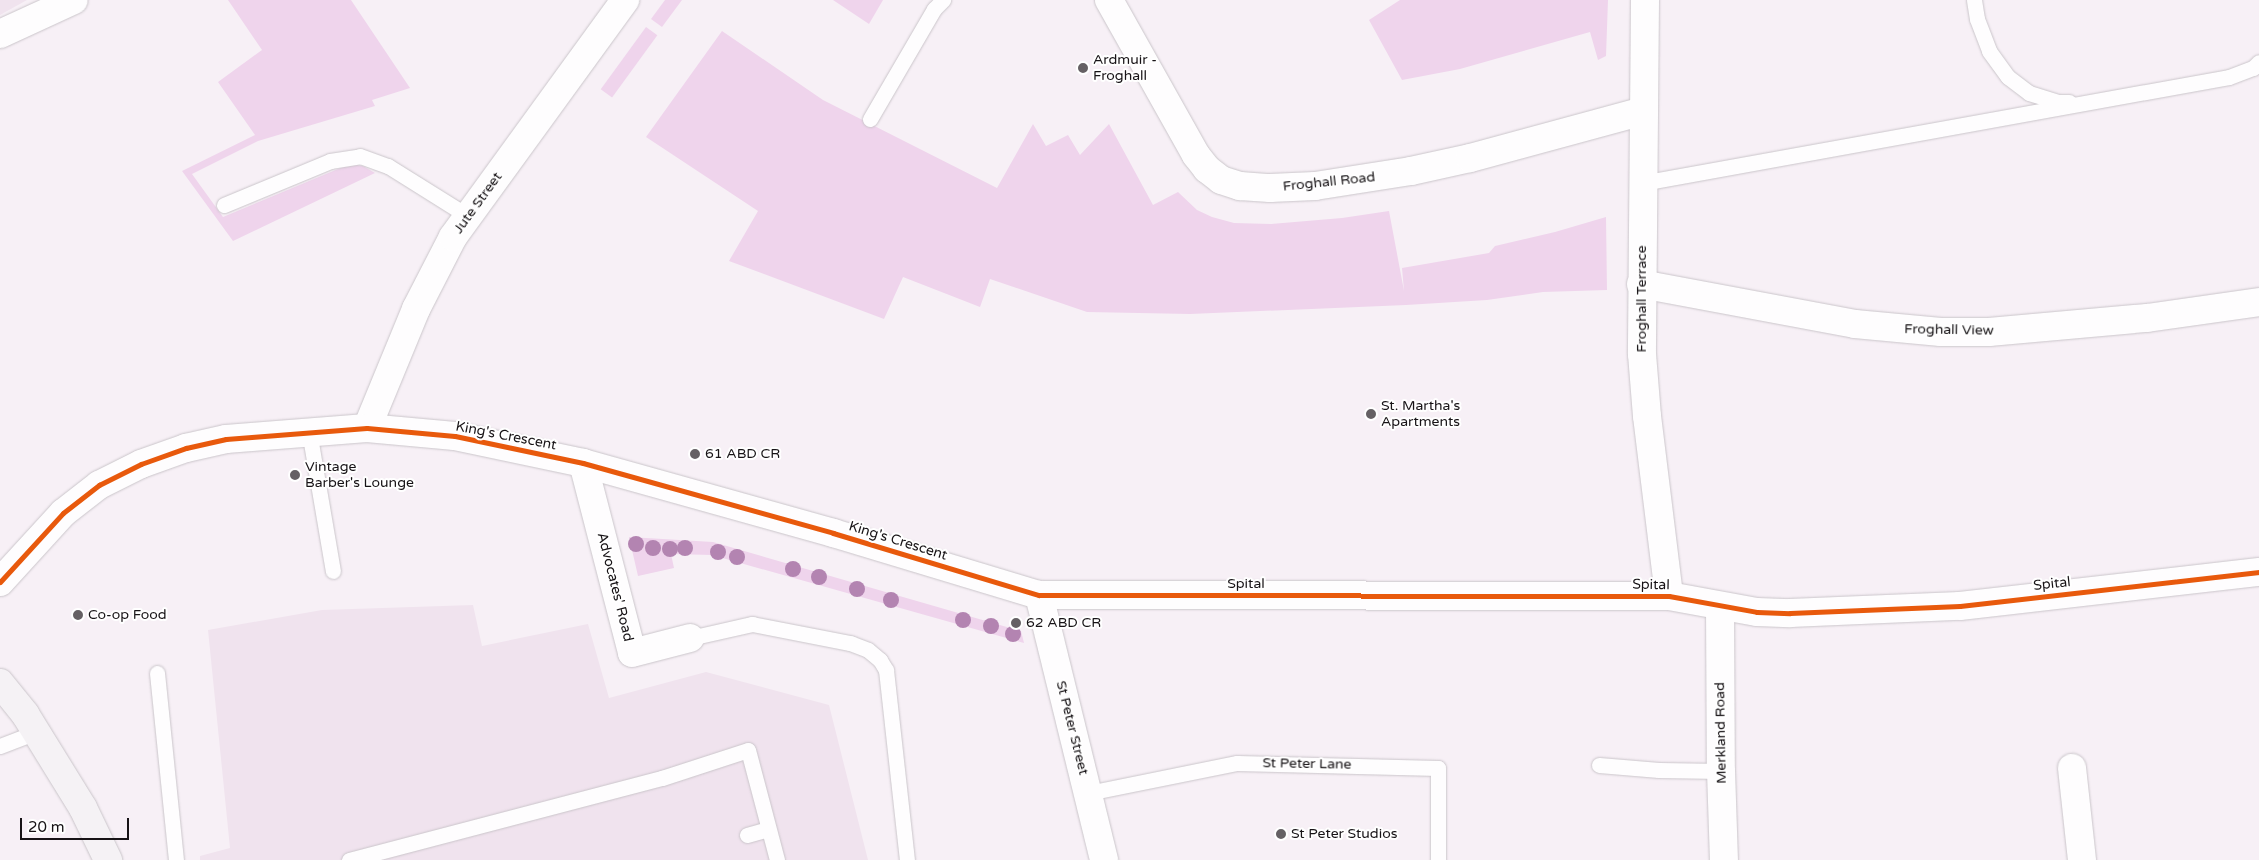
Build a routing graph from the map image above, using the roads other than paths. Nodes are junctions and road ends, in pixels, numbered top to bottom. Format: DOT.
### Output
graph roads {
  1 [pos="74,0"];
  2 [pos="942,0"];
  3 [pos="1109,0"];
  4 [pos="1645,0"];
  5 [pos="1974,0"];
  6 [pos="612,6"];
  7 [pos="0,34"];
  8 [pos="2259,62"];
  9 [pos="2089,103"];
  10 [pos="1643,111"];
  11 [pos="870,119"];
  12 [pos="1642,183"];
  13 [pos="224,205"];
  14 [pos="468,216"];
  15 [pos="1642,284"];
  16 [pos="2259,302"];
  17 [pos="367,428"];
  18 [pos="309,431"];
  19 [pos="583,463"];
  20 [pos="333,571"];
  21 [pos="2259,572"];
  22 [pos="0,582"];
  23 [pos="1039,595"];
  24 [pos="1670,596"];
  25 [pos="1720,606"];
  26 [pos="690,638"];
  27 [pos="157,673"];
  28 [pos="0,683"];
  29 [pos="30,723"];
  30 [pos="0,746"];
  31 [pos="1599,765"];
  32 [pos="2072,768"];
  33 [pos="1721,771"];
  34 [pos="1088,793"];
  35 [pos="768,829"];
  36 [pos="747,835"];
  37 [pos="108,860"];
  38 [pos="176,860"];
  39 [pos="349,860"];
  40 [pos="776,860"];
  41 [pos="907,860"];
  42 [pos="1104,860"];
  43 [pos="1438,860"];
  44 [pos="1724,860"];
  45 [pos="2082,860"];
  1 -- 7 [label="street"];
  2 -- 11 [label="lane"];
  3 -- 10 [label="street, Froghall Road"];
  4 -- 10 [label="street, Froghall Terrace"];
  5 -- 9 [label="lane"];
  6 -- 14 [label="street, Jute Street"];
  8 -- 9 [label="lane"];
  9 -- 12 [label="lane"];
  10 -- 12 [label="street, Froghall Terrace"];
  12 -- 15 [label="street, Froghall Terrace"];
  13 -- 14 [label="lane"];
  14 -- 17 [label="street, Jute Street"];
  15 -- 16 [label="street, Froghall View"];
  15 -- 24 [label="street, Froghall Terrace"];
  17 -- 18 [label="street, King's Crescent"];
  17 -- 19 [label="street, King's Crescent"];
  18 -- 20 [label="lane"];
  18 -- 22 [label="street, King's Crescent"];
  19 -- 23 [label="street, King's Crescent"];
  19 -- 26 [label="street, Advocates' Road"];
  21 -- 25 [label="street, Spital"];
  23 -- 24 [label="street, Spital"];
  23 -- 34 [label="street, St Peter Street"];
  24 -- 25 [label="street, Spital"];
  25 -- 33 [label="street, Merkland Road"];
  26 -- 41 [label="lane"];
  27 -- 38 [label="lane"];
  28 -- 29 [label="main road"];
  29 -- 30 [label="lane"];
  29 -- 37 [label="main road"];
  31 -- 33 [label="lane"];
  32 -- 45 [label="street"];
  33 -- 44 [label="street, Merkland Road"];
  34 -- 42 [label="street, St Peter Street"];
  34 -- 43 [label="lane, St Peter Lane"];
  35 -- 36 [label="lane"];
  35 -- 39 [label="lane"];
  35 -- 40 [label="lane"];
}
